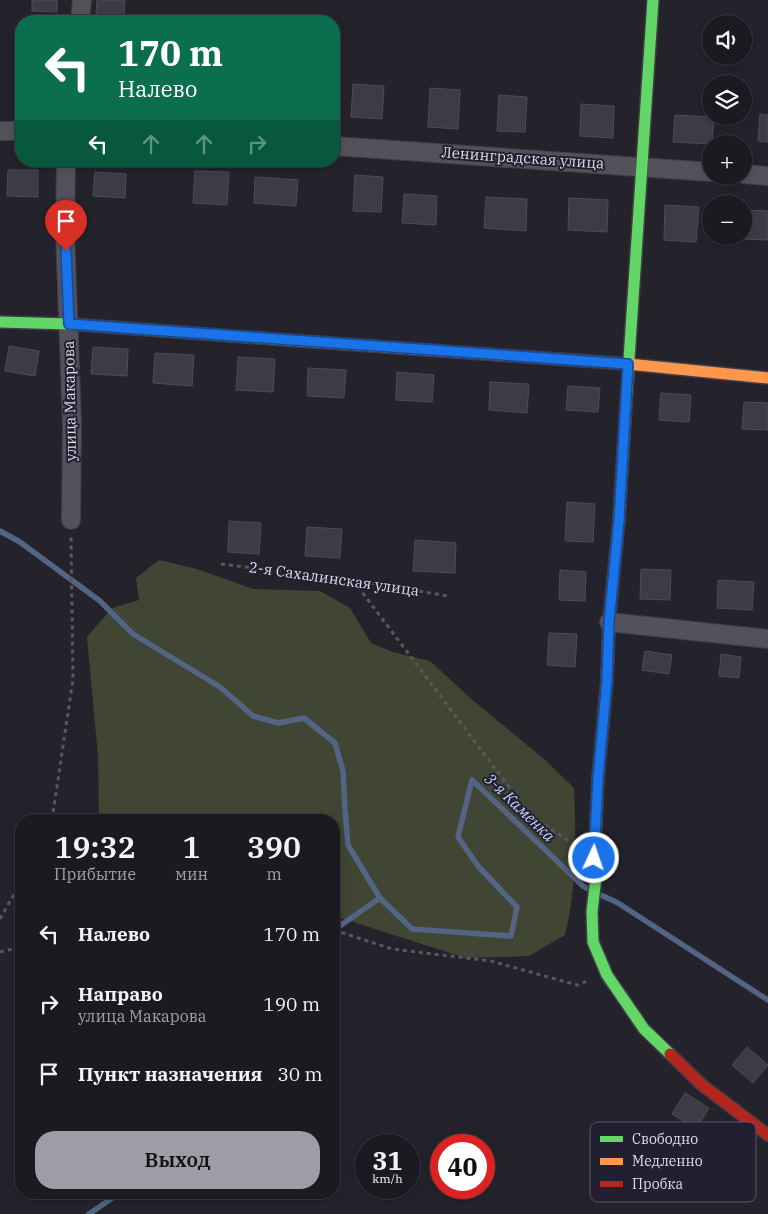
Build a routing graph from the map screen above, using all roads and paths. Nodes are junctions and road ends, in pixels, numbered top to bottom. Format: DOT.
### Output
graph roads {
  1 [pos="82,0"];
  2 [pos="653,0"];
  3 [pos="81,15"];
  4 [pos="0,131"];
  5 [pos="15,131"];
  6 [pos="340,146"];
  7 [pos="641,166"];
  8 [pos="66,167"];
  9 [pos="702,171"];
  10 [pos="752,175"];
  11 [pos="768,176"];
  12 [pos="0,322"];
  13 [pos="69,324"];
  14 [pos="628,364"];
  15 [pos="768,378"];
  16 [pos="71,520"];
  17 [pos="221,564"];
  18 [pos="353,580"];
  19 [pos="448,596"];
  20 [pos="609,622"];
  21 [pos="768,639"];
  22 [pos="53,814"];
  23 [pos="594,858"];
  24 [pos="15,893"];
  25 [pos="0,919"];
  26 [pos="340,932"];
  27 [pos="15,948"];
  28 [pos="0,952"];
  29 [pos="607,975"];
  30 [pos="750,1122"];
  31 [pos="756,1126"];
  32 [pos="768,1135"];
  1 -- 3 [label="street"];
  2 -- 7 [label="street"];
  4 -- 5 [label="street"];
  6 -- 7 [label="street, Ленинградская улица"];
  7 -- 9 [label="street, Ленинградская улица"];
  7 -- 14 [label="street"];
  8 -- 13 [label="street, улица Макарова"];
  10 -- 11 [label="street"];
  12 -- 13 [label="street"];
  13 -- 14 [label="street"];
  13 -- 16 [label="street, улица Макарова"];
  14 -- 15 [label="street"];
  14 -- 20 [label="street"];
  16 -- 22 [label="path"];
  17 -- 18 [label="path, 2-я Сахалинская улица"];
  18 -- 19 [label="path, 2-я Сахалинская улица"];
  18 -- 23 [label="path"];
  20 -- 21 [label="street"];
  20 -- 23 [label="street"];
  23 -- 29 [label="street"];
  24 -- 25 [label="path"];
  26 -- 29 [label="path"];
  27 -- 28 [label="path"];
  29 -- 30 [label="street"];
  31 -- 32 [label="street"];
}
